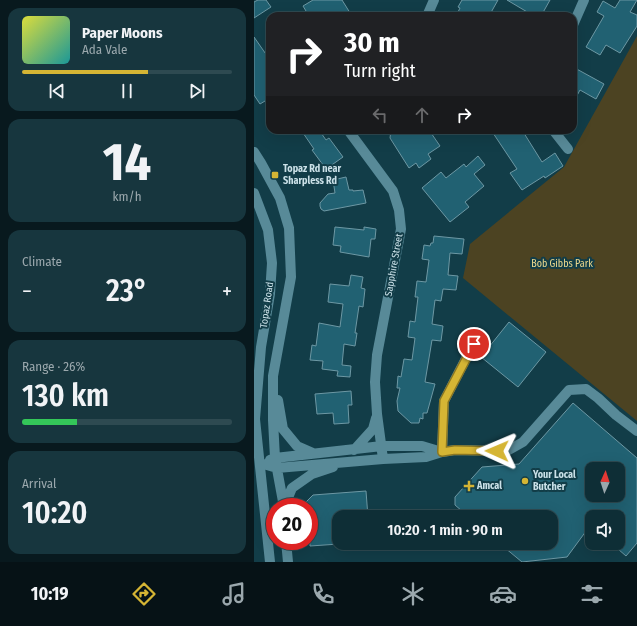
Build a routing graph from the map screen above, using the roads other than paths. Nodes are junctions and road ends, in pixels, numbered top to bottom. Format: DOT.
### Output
graph roads {
  1 [pos="434,0"];
  2 [pos="584,0"];
  3 [pos="429,12"];
  4 [pos="577,16"];
  5 [pos="351,134"];
  6 [pos="556,134"];
  7 [pos="568,149"];
  8 [pos="254,152"];
  9 [pos="254,193"];
  10 [pos="474,344"];
  11 [pos="274,376"];
  12 [pos="377,414"];
  13 [pos="637,431"];
  14 [pos="382,446"];
  15 [pos="354,450"];
  16 [pos="442,452"];
  17 [pos="316,454"];
  18 [pos="275,458"];
  19 [pos="383,459"];
  20 [pos="260,463"];
  21 [pos="346,463"];
  22 [pos="277,468"];
  23 [pos="282,498"];
  24 [pos="288,498"];
  25 [pos="287,550"];
  26 [pos="270,562"];
  27 [pos="288,562"];
  1 -- 3 [label="street"];
  2 -- 4 [label="street"];
  5 -- 12 [label="street, Sapphire Street"];
  6 -- 7 [label="street"];
  8 -- 11 [label="street, Topaz Road"];
  9 -- 20 [label="street, Topaz Road"];
  10 -- 16 [label="street"];
  11 -- 17 [label="street, Topaz Road"];
  11 -- 18 [label="street, Topaz Road"];
  12 -- 14 [label="street, Sapphire Street"];
  12 -- 15 [label="street, Sapphire Street"];
  13 -- 16 [label="street"];
  14 -- 15 [label="street"];
  14 -- 16 [label="street"];
  14 -- 19 [label="street, Sapphire Street"];
  15 -- 17 [label="street"];
  16 -- 19 [label="street"];
  17 -- 18 [label="street"];
  18 -- 20 [label="street"];
  18 -- 22 [label="street, Topaz Road"];
  19 -- 21 [label="street"];
  20 -- 22 [label="street"];
  20 -- 26 [label="street, Topaz Road"];
  21 -- 22 [label="street"];
  21 -- 24 [label="street"];
  22 -- 23 [label="street, Topaz Road"];
  25 -- 27 [label="street"];
}
